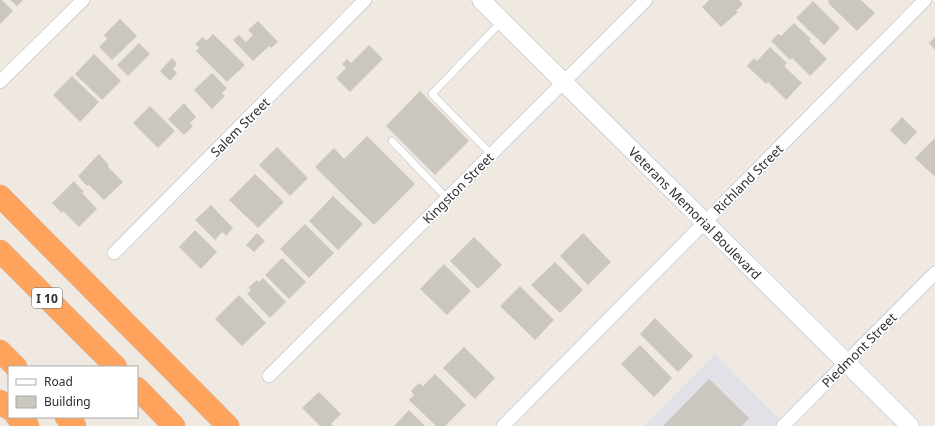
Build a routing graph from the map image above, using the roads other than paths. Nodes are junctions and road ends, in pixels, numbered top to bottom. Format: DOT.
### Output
graph roads {
  1 [pos="83,0"];
  2 [pos="365,0"];
  3 [pos="481,0"];
  4 [pos="646,0"];
  5 [pos="926,0"];
  6 [pos="502,20"];
  7 [pos="0,82"];
  8 [pos="564,82"];
  9 [pos="392,142"];
  10 [pos="492,155"];
  11 [pos="0,196"];
  12 [pos="447,199"];
  13 [pos="705,223"];
  14 [pos="0,251"];
  15 [pos="114,253"];
  16 [pos="935,273"];
  17 [pos="0,351"];
  18 [pos="846,363"];
  19 [pos="15,366"];
  20 [pos="115,366"];
  21 [pos="269,376"];
  22 [pos="138,389"];
  23 [pos="0,401"];
  24 [pos="8,408"];
  25 [pos="18,418"];
  26 [pos="67,418"];
  27 [pos="28,426"];
  28 [pos="75,426"];
  29 [pos="174,426"];
  30 [pos="228,426"];
  31 [pos="503,426"];
  32 [pos="783,426"];
  33 [pos="910,426"];
  1 -- 7 [label="street"];
  2 -- 15 [label="street, Salem Street"];
  3 -- 6 [label="street, Veterans Memorial Boulevard"];
  4 -- 8 [label="street, Kingston Street"];
  5 -- 13 [label="street, Richland Street"];
  6 -- 8 [label="street, Veterans Memorial Boulevard"];
  6 -- 10 [label="lane"];
  8 -- 10 [label="street, Kingston Street"];
  8 -- 13 [label="street, Veterans Memorial Boulevard"];
  9 -- 12 [label="lane"];
  10 -- 12 [label="street, Kingston Street"];
  11 -- 30 [label="highway"];
  12 -- 21 [label="street, Kingston Street"];
  13 -- 18 [label="street, Veterans Memorial Boulevard"];
  13 -- 31 [label="street, Richland Street"];
  14 -- 20 [label="highway, I 10"];
  16 -- 18 [label="street, Piedmont Street"];
  17 -- 19 [label="highway"];
  18 -- 32 [label="street, Piedmont Street"];
  18 -- 33 [label="street, Veterans Memorial Boulevard"];
  22 -- 29 [label="highway"];
  23 -- 24 [label="highway"];
  25 -- 27 [label="highway"];
  26 -- 28 [label="highway"];
}
